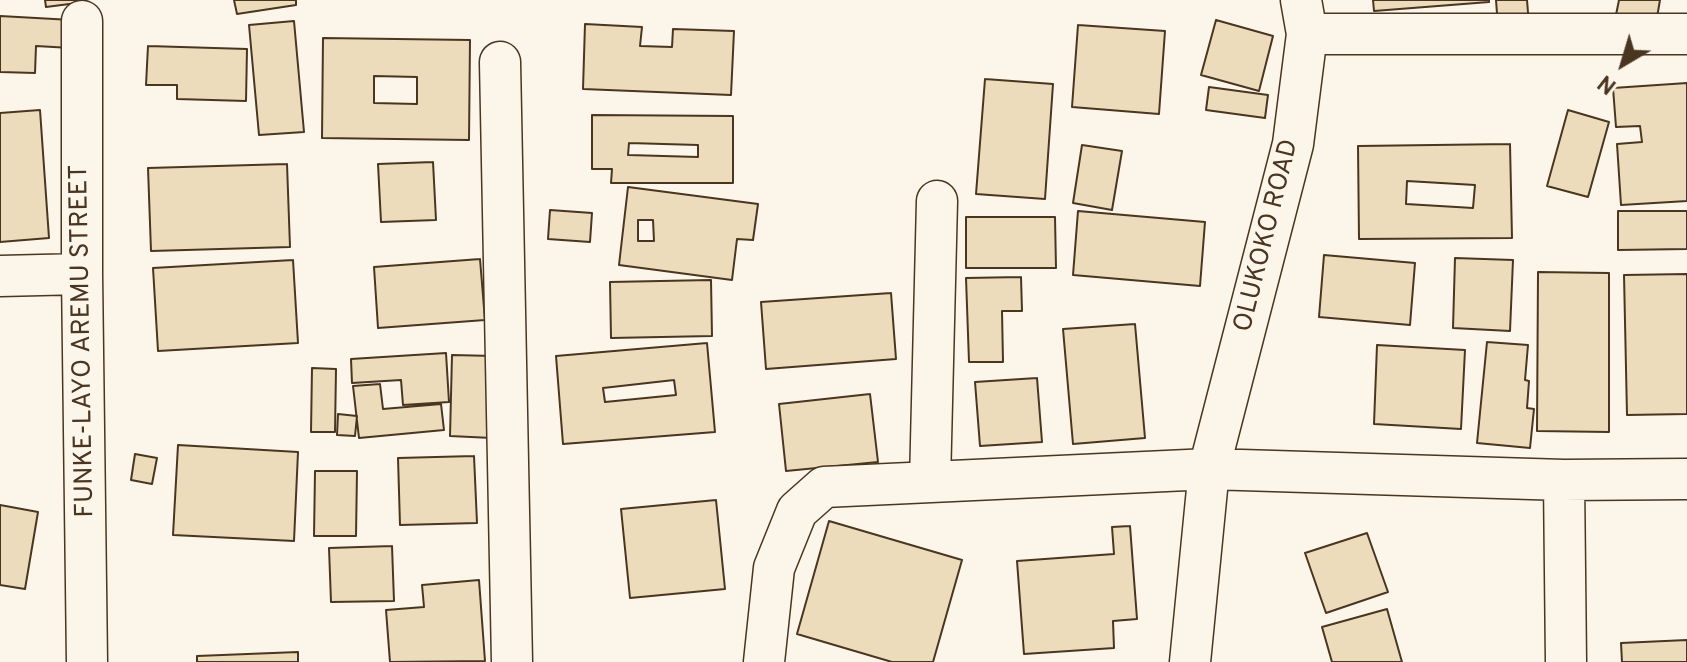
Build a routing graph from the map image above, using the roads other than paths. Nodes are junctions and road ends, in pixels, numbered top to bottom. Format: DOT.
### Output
graph roads {
  1 [pos="1304,17"];
  2 [pos="82,21"];
  3 [pos="1687,34"];
  4 [pos="500,62"];
  5 [pos="937,201"];
  6 [pos="82,274"];
  7 [pos="0,276"];
  8 [pos="1209,469"];
  9 [pos="1687,479"];
  10 [pos="1564,480"];
  11 [pos="930,482"];
  12 [pos="87,662"];
  13 [pos="512,662"];
  14 [pos="764,662"];
  15 [pos="1190,662"];
  16 [pos="1566,662"];
  1 -- 3 [label="street"];
  1 -- 8 [label="street, OLUKOKO ROAD"];
  2 -- 6 [label="street, FUNKE-LAYO AREMU STREET"];
  4 -- 13 [label="street"];
  5 -- 11 [label="street"];
  6 -- 7 [label="street"];
  6 -- 12 [label="street, FUNKE-LAYO AREMU STREET"];
  8 -- 10 [label="street"];
  8 -- 11 [label="street"];
  8 -- 15 [label="street, OLUKOKO ROAD"];
  9 -- 10 [label="street"];
  10 -- 16 [label="street"];
  11 -- 14 [label="street"];
}
